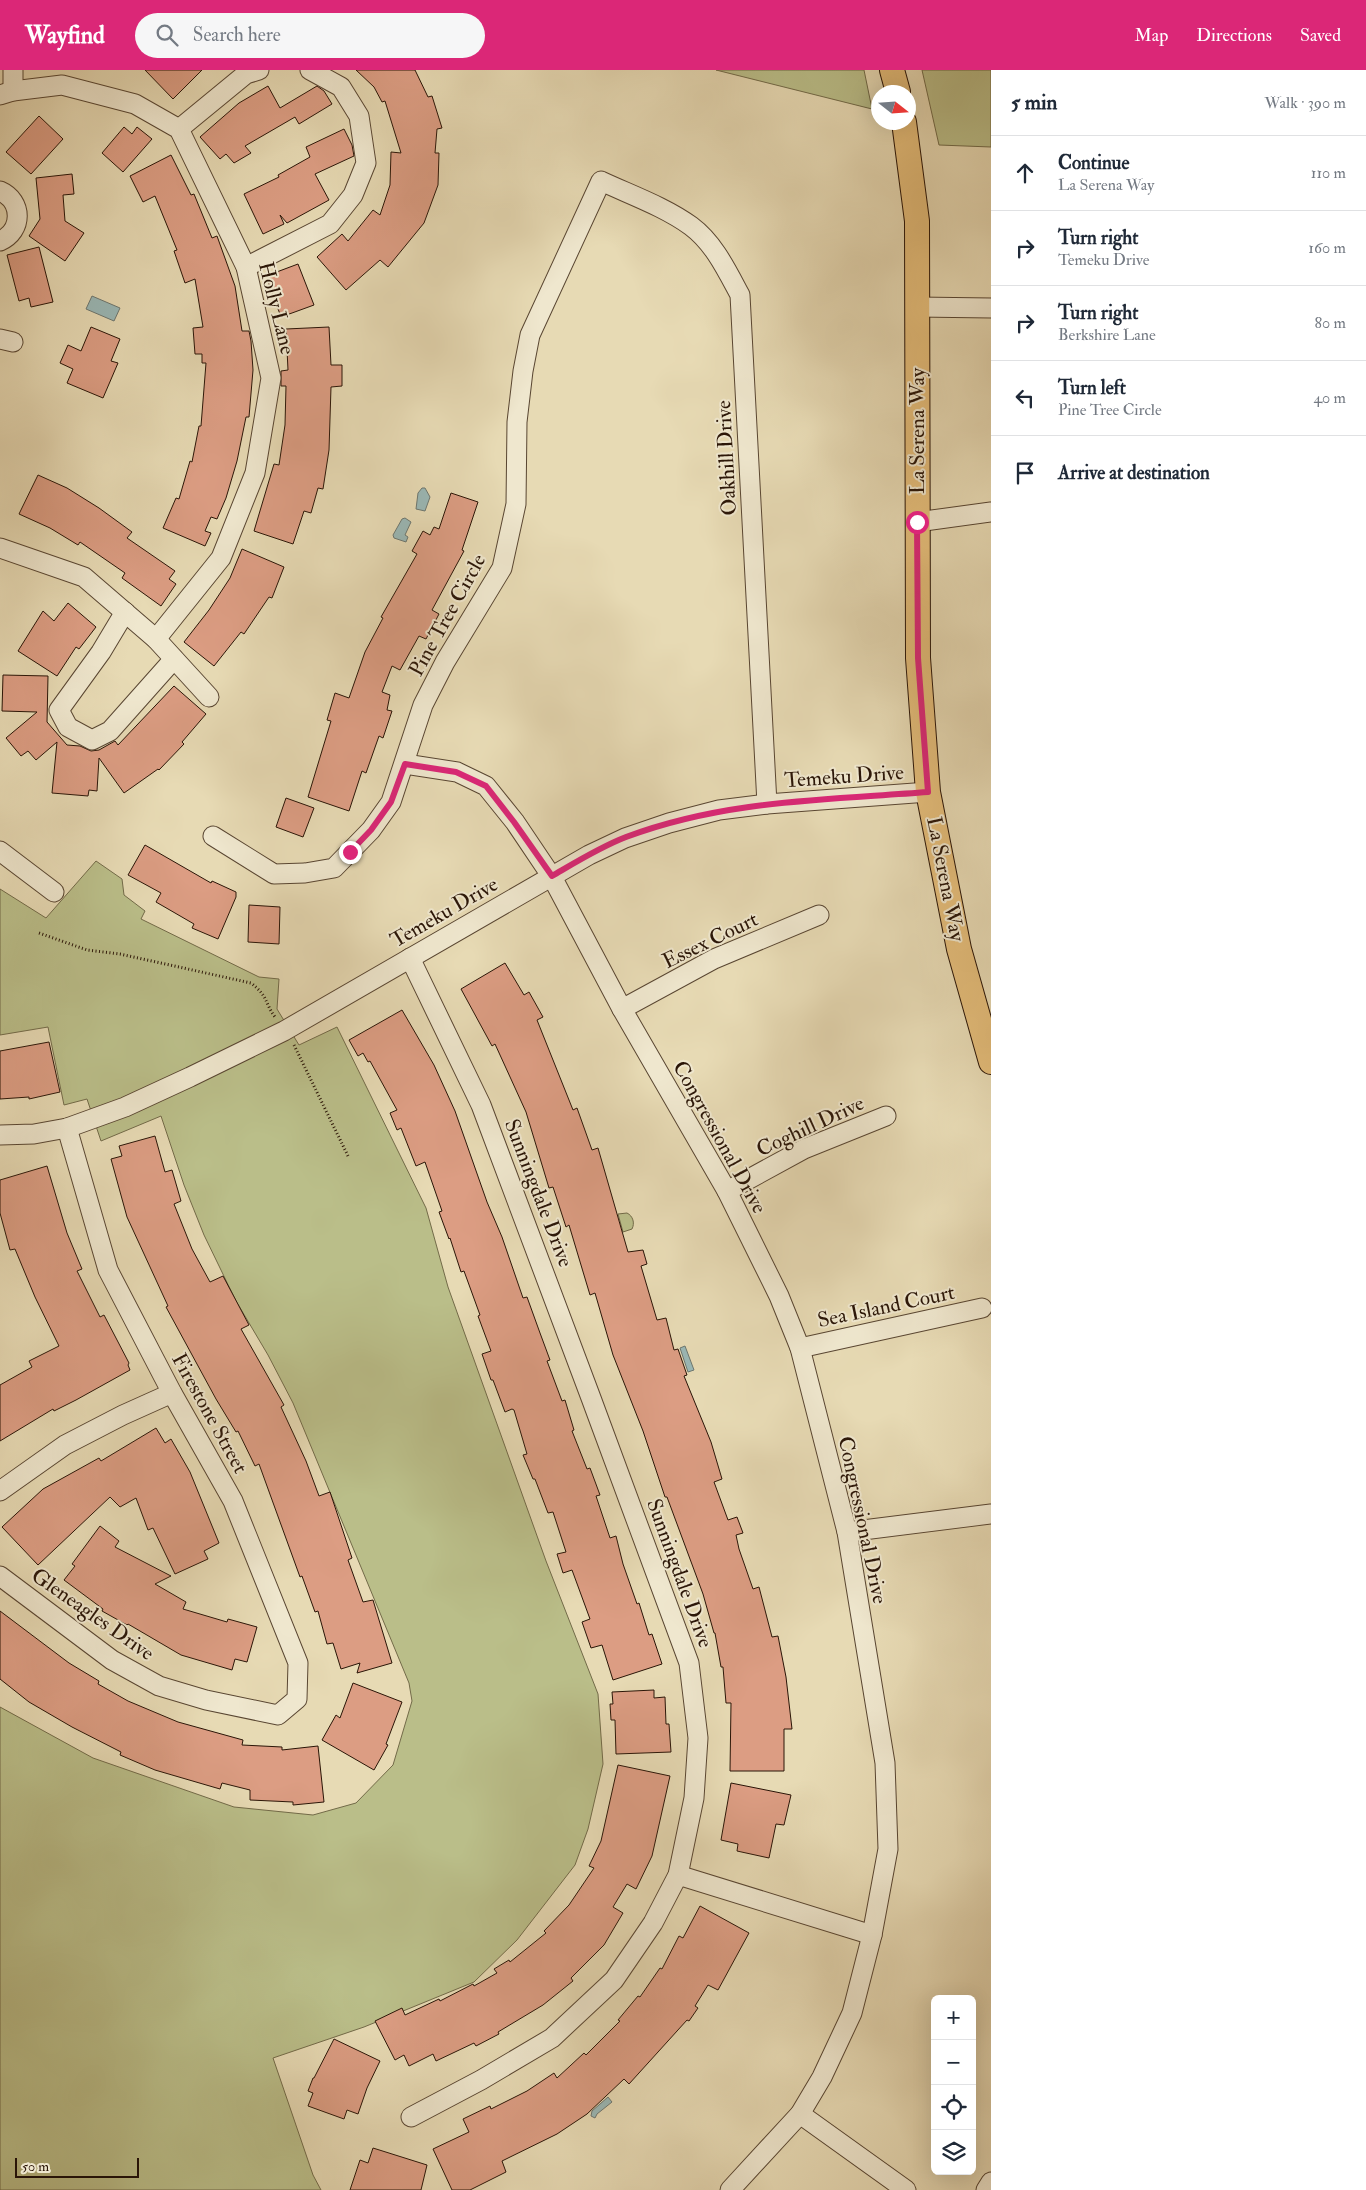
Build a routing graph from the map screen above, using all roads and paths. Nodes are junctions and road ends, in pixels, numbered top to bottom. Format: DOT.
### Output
graph roads {
  1 [pos="13,70"];
  2 [pos="259,70"];
  3 [pos="310,70"];
  4 [pos="892,70"];
  5 [pos="63,77"];
  6 [pos="896,85"];
  7 [pos="6,93"];
  8 [pos="179,129"];
  9 [pos="905,130"];
  10 [pos="601,181"];
  11 [pos="0,191"];
  12 [pos="0,241"];
  13 [pos="246,267"];
  14 [pos="917,307"];
  15 [pos="991,308"];
  16 [pos="991,512"];
  17 [pos="917,522"];
  18 [pos="0,548"];
  19 [pos="125,612"];
  20 [pos="156,639"];
  21 [pos="174,659"];
  22 [pos="208,697"];
  23 [pos="405,764"];
  24 [pos="928,792"];
  25 [pos="767,804"];
  26 [pos="213,836"];
  27 [pos="0,851"];
  28 [pos="552,876"];
  29 [pos="54,892"];
  30 [pos="819,915"];
  31 [pos="39,932"];
  32 [pos="410,958"];
  33 [pos="622,1009"];
  34 [pos="284,1031"];
  35 [pos="991,1062"];
  36 [pos="886,1116"];
  37 [pos="67,1128"];
  38 [pos="0,1135"];
  39 [pos="348,1156"];
  40 [pos="727,1191"];
  41 [pos="982,1308"];
  42 [pos="800,1348"];
  43 [pos="172,1393"];
  44 [pos="0,1491"];
  45 [pos="991,1514"];
  46 [pos="847,1532"];
  47 [pos="0,1576"];
  48 [pos="278,1715"];
  49 [pos="678,1875"];
  50 [pos="872,1935"];
  51 [pos="800,2114"];
  52 [pos="411,2117"];
  53 [pos="991,2182"];
  54 [pos="730,2190"];
  55 [pos="906,2190"];
  56 [pos="986,2190"];
  1 -- 7 [label="street"];
  2 -- 8 [label="street"];
  3 -- 13 [label="street"];
  4 -- 6 [label="main road"];
  5 -- 7 [label="street"];
  5 -- 8 [label="street"];
  8 -- 13 [label="street, Holly Lane"];
  9 -- 14 [label="main road, La Serena Way"];
  10 -- 23 [label="street, Pine Tree Circle"];
  10 -- 25 [label="street, Oakhill Drive"];
  11 -- 12 [label="street"];
  13 -- 20 [label="street, Holly Lane"];
  14 -- 15 [label="street"];
  14 -- 17 [label="main road, La Serena Way"];
  16 -- 17 [label="street"];
  17 -- 24 [label="main road, La Serena Way"];
  18 -- 19 [label="street"];
  19 -- 20 [label="street"];
  19 -- 21 [label="street"];
  20 -- 21 [label="street"];
  21 -- 22 [label="street"];
  23 -- 26 [label="street, Pine Tree Circle"];
  23 -- 28 [label="street, Congressional Drive"];
  24 -- 25 [label="street, Temeku Drive"];
  24 -- 35 [label="main road, La Serena Way"];
  25 -- 28 [label="street, Temeku Drive"];
  27 -- 29 [label="street"];
  28 -- 32 [label="street, Temeku Drive"];
  28 -- 33 [label="street, Congressional Drive"];
  30 -- 33 [label="street, Essex Court"];
  31 -- 34 [label="path"];
  32 -- 34 [label="street, Temeku Drive"];
  32 -- 49 [label="street, Sunningdale Drive"];
  33 -- 40 [label="street, Congressional Drive"];
  34 -- 37 [label="street, Temeku Drive"];
  34 -- 39 [label="path"];
  36 -- 40 [label="street, Coghill Drive"];
  37 -- 38 [label="street, Temeku Drive"];
  37 -- 43 [label="street, Firestone Street"];
  40 -- 42 [label="street, Congressional Drive"];
  41 -- 42 [label="street, Sea Island Court"];
  42 -- 46 [label="street, Congressional Drive"];
  43 -- 44 [label="street"];
  43 -- 48 [label="street, Firestone Street"];
  45 -- 46 [label="street"];
  46 -- 50 [label="street, Congressional Drive"];
  47 -- 48 [label="street, Gleneagles Drive"];
  49 -- 50 [label="street"];
  49 -- 52 [label="street, Sunningdale Drive"];
  50 -- 51 [label="street, Congressional Drive"];
  51 -- 54 [label="street, Congressional Drive"];
  51 -- 55 [label="street"];
  53 -- 56 [label="street"];
}
